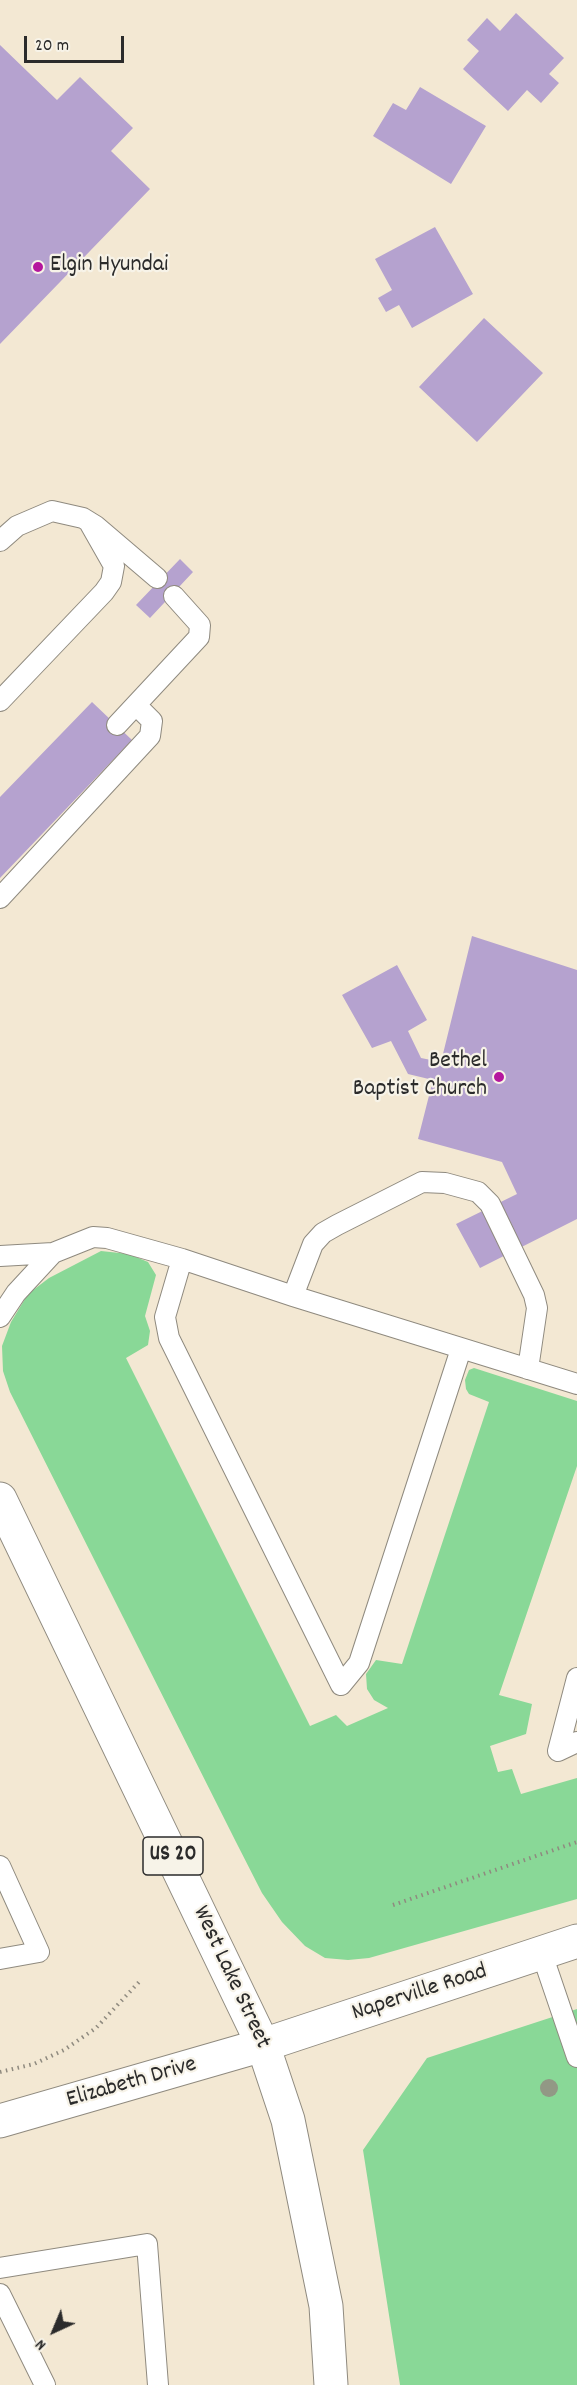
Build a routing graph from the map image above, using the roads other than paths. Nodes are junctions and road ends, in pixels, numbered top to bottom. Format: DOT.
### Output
graph roads {
  1 [pos="89,522"];
  2 [pos="0,542"];
  3 [pos="157,578"];
  4 [pos="174,596"];
  5 [pos="0,701"];
  6 [pos="136,705"];
  7 [pos="117,725"];
  8 [pos="0,898"];
  9 [pos="53,1252"];
  10 [pos="0,1256"];
  11 [pos="182,1259"];
  12 [pos="293,1296"];
  13 [pos="0,1317"];
  14 [pos="461,1349"];
  15 [pos="528,1368"];
  16 [pos="577,1384"];
  17 [pos="0,1499"];
  18 [pos="577,1678"];
  19 [pos="577,1742"];
  20 [pos="0,1866"];
  21 [pos="577,1941"];
  22 [pos="542,1954"];
  23 [pos="0,1959"];
  24 [pos="263,2045"];
  25 [pos="577,2057"];
  26 [pos="0,2121"];
  27 [pos="0,2268"];
  28 [pos="0,2294"];
  29 [pos="45,2385"];
  30 [pos="158,2385"];
  31 [pos="331,2385"];
  1 -- 2 [label="lane"];
  1 -- 3 [label="lane"];
  1 -- 5 [label="lane"];
  4 -- 6 [label="lane"];
  6 -- 7 [label="lane"];
  6 -- 8 [label="lane"];
  9 -- 10 [label="lane"];
  9 -- 11 [label="lane"];
  9 -- 13 [label="lane"];
  11 -- 12 [label="lane"];
  11 -- 14 [label="lane"];
  12 -- 14 [label="lane"];
  12 -- 15 [label="lane"];
  14 -- 15 [label="lane"];
  15 -- 16 [label="lane"];
  17 -- 24 [label="main road, West Lake Street / US 20"];
  18 -- 19 [label="lane"];
  20 -- 23 [label="lane"];
  21 -- 22 [label="main road, Naperville Road"];
  22 -- 24 [label="main road, Naperville Road"];
  22 -- 25 [label="lane"];
  24 -- 26 [label="main road, Elizabeth Drive"];
  24 -- 31 [label="main road, West Lake Street / US 20"];
  27 -- 30 [label="lane"];
  28 -- 29 [label="lane"];
}
